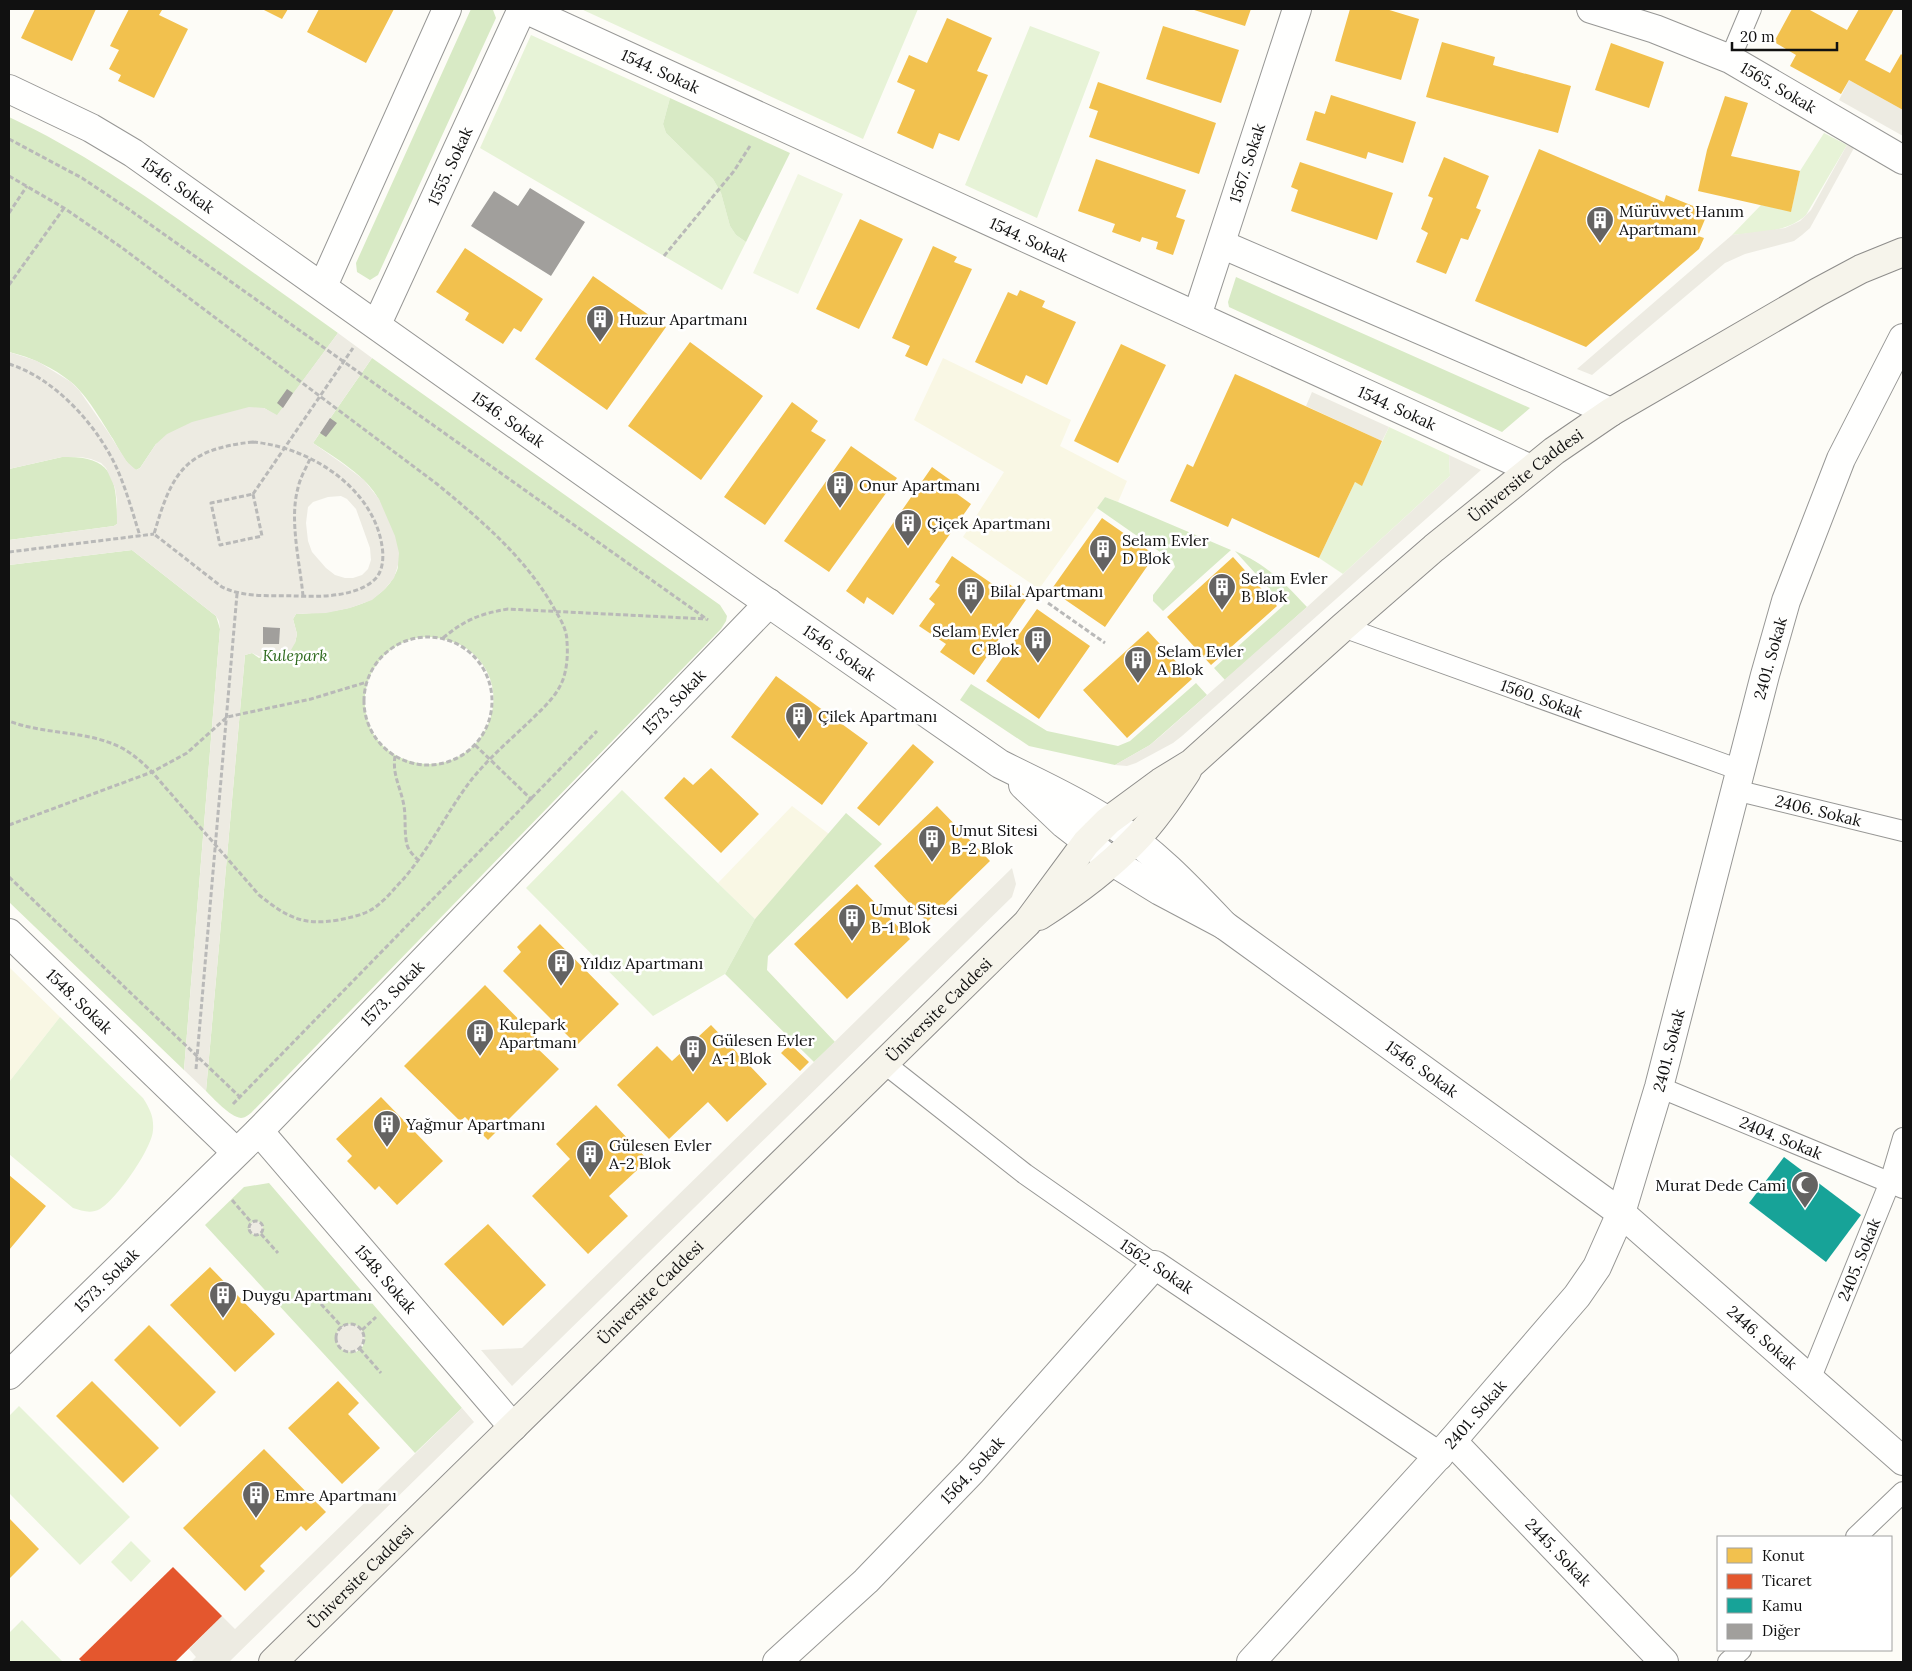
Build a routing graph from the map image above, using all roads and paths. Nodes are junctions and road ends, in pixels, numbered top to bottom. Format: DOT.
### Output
graph roads {
  1 [pos="447,9"];
  2 [pos="524,9"];
  3 [pos="1297,9"];
  4 [pos="1591,9"];
  5 [pos="1751,9"];
  6 [pos="1730,59"];
  7 [pos="9,89"];
  8 [pos="9,139"];
  9 [pos="751,144"];
  10 [pos="1903,160"];
  11 [pos="9,176"];
  12 [pos="27,186"];
  13 [pos="64,208"];
  14 [pos="9,213"];
  15 [pos="1221,244"];
  16 [pos="1903,252"];
  17 [pos="664,256"];
  18 [pos="9,285"];
  19 [pos="323,286"];
  20 [pos="1197,316"];
  21 [pos="376,324"];
  22 [pos="1903,338"];
  23 [pos="355,345"];
  24 [pos="344,362"];
  25 [pos="9,364"];
  26 [pos="321,396"];
  27 [pos="1611,412"];
  28 [pos="286,448"];
  29 [pos="310,459"];
  30 [pos="1532,468"];
  31 [pos="253,494"];
  32 [pos="154,534"];
  33 [pos="140,536"];
  34 [pos="9,552"];
  35 [pos="741,584"];
  36 [pos="238,594"];
  37 [pos="303,596"];
  38 [pos="769,603"];
  39 [pos="1048,603"];
  40 [pos="555,610"];
  41 [pos="706,619"];
  42 [pos="700,626"];
  43 [pos="1343,627"];
  44 [pos="734,638"];
  45 [pos="443,639"];
  46 [pos="1105,643"];
  47 [pos="367,682"];
  48 [pos="227,717"];
  49 [pos="9,721"];
  50 [pos="598,730"];
  51 [pos="475,745"];
  52 [pos="395,756"];
  53 [pos="490,760"];
  54 [pos="1192,763"];
  55 [pos="1000,764"];
  56 [pos="152,772"];
  57 [pos="1738,780"];
  58 [pos="531,799"];
  59 [pos="1108,821"];
  60 [pos="556,824"];
  61 [pos="9,825"];
  62 [pos="1903,831"];
  63 [pos="1135,840"];
  64 [pos="1086,842"];
  65 [pos="216,845"];
  66 [pos="418,860"];
  67 [pos="1113,862"];
  68 [pos="9,877"];
  69 [pos="1027,923"];
  70 [pos="1224,924"];
  71 [pos="9,932"];
  72 [pos="197,1056"];
  73 [pos="884,1062"];
  74 [pos="1659,1087"];
  75 [pos="240,1097"];
  76 [pos="202,1118"];
  77 [pos="263,1127"];
  78 [pos="1903,1138"];
  79 [pos="236,1152"];
  80 [pos="1896,1185"];
  81 [pos="231,1200"];
  82 [pos="1621,1213"];
  83 [pos="251,1222"];
  84 [pos="261,1234"];
  85 [pos="278,1253"];
  86 [pos="1155,1266"];
  87 [pos="322,1304"];
  88 [pos="380,1313"];
  89 [pos="342,1327"];
  90 [pos="362,1330"];
  91 [pos="360,1349"];
  92 [pos="381,1373"];
  93 [pos="9,1375"];
  94 [pos="1810,1380"];
  95 [pos="513,1427"];
  96 [pos="1446,1449"];
  97 [pos="1903,1461"];
  98 [pos="1903,1492"];
  99 [pos="1857,1536"];
  100 [pos="1740,1651"];
  101 [pos="273,1662"];
  102 [pos="777,1662"];
  103 [pos="1251,1662"];
  104 [pos="1664,1662"];
  105 [pos="1728,1662"];
  1 -- 19 [label="street"];
  2 -- 20 [label="street, 1544. Sokak"];
  2 -- 21 [label="street, 1555. Sokak"];
  3 -- 15 [label="street, 1567. Sokak"];
  4 -- 6 [label="street, 1565. Sokak"];
  5 -- 6 [label="lane"];
  6 -- 10 [label="street, 1565. Sokak"];
  7 -- 19 [label="street, 1546. Sokak"];
  8 -- 24 [label="path"];
  9 -- 17 [label="path"];
  11 -- 12 [label="path"];
  12 -- 13 [label="path"];
  12 -- 14 [label="path"];
  13 -- 18 [label="path"];
  13 -- 26 [label="path"];
  15 -- 20 [label="street, 1567. Sokak"];
  15 -- 27 [label="street"];
  16 -- 27 [label="main road, Üniversite Caddesi"];
  19 -- 21 [label="street, 1546. Sokak"];
  20 -- 30 [label="street, 1544. Sokak"];
  21 -- 35 [label="street, 1546. Sokak"];
  22 -- 57 [label="street, 2401. Sokak"];
  23 -- 24 [label="path"];
  24 -- 26 [label="path"];
  24 -- 41 [label="path"];
  25 -- 33 [label="path"];
  26 -- 28 [label="path"];
  26 -- 40 [label="path"];
  27 -- 30 [label="main road, Üniversite Caddesi"];
  28 -- 29 [label="path"];
  28 -- 31 [label="path"];
  28 -- 32 [label="path"];
  29 -- 37 [label="path"];
  29 -- 37 [label="path"];
  30 -- 43 [label="main road, Üniversite Caddesi"];
  31 -- 31 [label="path"];
  32 -- 33 [label="path"];
  32 -- 36 [label="path"];
  33 -- 34 [label="path"];
  35 -- 38 [label="street, 1546. Sokak"];
  35 -- 41 [label="path"];
  36 -- 37 [label="path"];
  36 -- 48 [label="path"];
  38 -- 44 [label="street, 1573. Sokak"];
  38 -- 55 [label="street, 1546. Sokak"];
  39 -- 46 [label="path"];
  40 -- 41 [label="path"];
  40 -- 45 [label="path"];
  40 -- 53 [label="path"];
  41 -- 42 [label="path"];
  41 -- 44 [label="path"];
  43 -- 54 [label="main road, Üniversite Caddesi"];
  43 -- 57 [label="lane, 1560. Sokak"];
  44 -- 60 [label="street, 1573. Sokak"];
  45 -- 47 [label="path"];
  45 -- 51 [label="path"];
  47 -- 48 [label="path"];
  47 -- 52 [label="path"];
  48 -- 56 [label="path"];
  48 -- 65 [label="path"];
  49 -- 56 [label="path"];
  50 -- 58 [label="path"];
  51 -- 52 [label="path"];
  51 -- 53 [label="path"];
  52 -- 66 [label="path"];
  53 -- 58 [label="path"];
  53 -- 66 [label="path"];
  54 -- 59 [label="main road, Üniversite Caddesi"];
  54 -- 63 [label="main road, Üniversite Caddesi"];
  55 -- 59 [label="street, 1546. Sokak"];
  55 -- 64 [label="street, 1546. Sokak"];
  56 -- 61 [label="path"];
  56 -- 65 [label="path"];
  57 -- 62 [label="lane, 2406. Sokak"];
  57 -- 74 [label="street, 2401. Sokak"];
  58 -- 60 [label="path"];
  58 -- 75 [label="path"];
  59 -- 63 [label="street, 1546. Sokak"];
  59 -- 64 [label="main road, Üniversite Caddesi"];
  60 -- 77 [label="street, 1573. Sokak"];
  63 -- 67 [label="main road, Üniversite Caddesi"];
  63 -- 70 [label="street, 1546. Sokak"];
  64 -- 67 [label="street, 1546. Sokak"];
  64 -- 69 [label="main road, Üniversite Caddesi"];
  65 -- 66 [label="path"];
  65 -- 72 [label="path"];
  67 -- 69 [label="main road, Üniversite Caddesi"];
  67 -- 70 [label="street, 1546. Sokak"];
  68 -- 72 [label="path"];
  69 -- 73 [label="main road, Üniversite Caddesi"];
  70 -- 82 [label="street, 1546. Sokak"];
  71 -- 76 [label="street, 1548. Sokak"];
  72 -- 75 [label="path"];
  72 -- 76 [label="path"];
  73 -- 86 [label="lane, 1562. Sokak"];
  73 -- 95 [label="main road, Üniversite Caddesi"];
  74 -- 80 [label="lane, 2404. Sokak"];
  74 -- 82 [label="street, 2401. Sokak"];
  75 -- 76 [label="path"];
  75 -- 77 [label="path"];
  76 -- 79 [label="street, 1548. Sokak"];
  77 -- 79 [label="street, 1573. Sokak"];
  77 -- 95 [label="street, 1548. Sokak"];
  78 -- 80 [label="lane, 2405. Sokak"];
  79 -- 93 [label="street, 1573. Sokak"];
  80 -- 94 [label="lane, 2405. Sokak"];
  81 -- 83 [label="path"];
  82 -- 94 [label="street, 2446. Sokak"];
  82 -- 96 [label="street, 2401. Sokak"];
  83 -- 84 [label="path"];
  83 -- 84 [label="path"];
  84 -- 85 [label="path"];
  86 -- 96 [label="street, 1562. Sokak"];
  86 -- 102 [label="street, 1564. Sokak"];
  87 -- 89 [label="path"];
  88 -- 90 [label="path"];
  89 -- 90 [label="path"];
  89 -- 91 [label="path"];
  90 -- 91 [label="path"];
  91 -- 92 [label="path"];
  94 -- 97 [label="street, 2446. Sokak"];
  95 -- 101 [label="main road, Üniversite Caddesi"];
  96 -- 103 [label="street, 2401. Sokak"];
  96 -- 104 [label="street, 2445. Sokak"];
  98 -- 99 [label="lane"];
  100 -- 105 [label="lane"];
}
